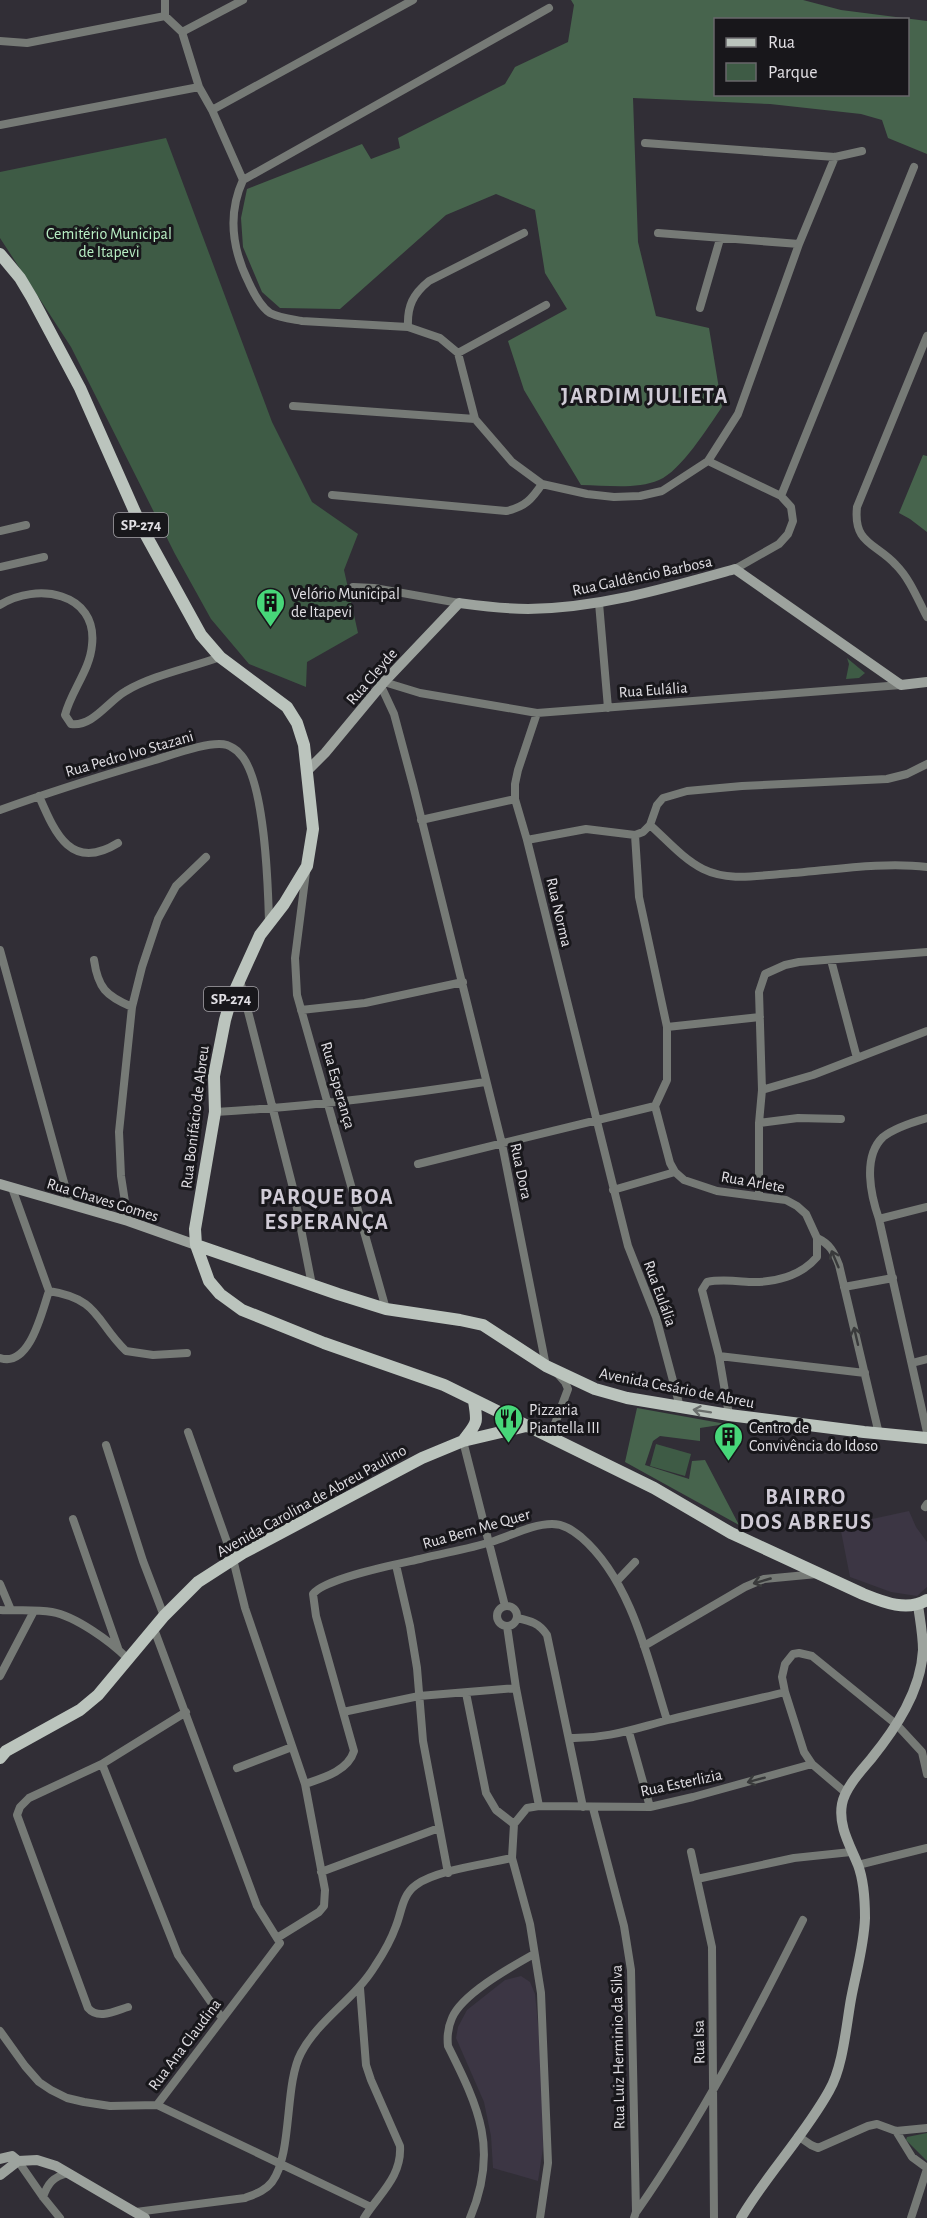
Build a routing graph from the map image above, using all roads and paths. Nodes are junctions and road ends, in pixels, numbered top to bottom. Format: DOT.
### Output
graph roads {
  1 [pos="165,0"];
  2 [pos="243,0"];
  3 [pos="412,0"];
  4 [pos="549,8"];
  5 [pos="165,16"];
  6 [pos="182,32"];
  7 [pos="0,41"];
  8 [pos="199,87"];
  9 [pos="212,110"];
  10 [pos="0,125"];
  11 [pos="645,143"];
  12 [pos="862,151"];
  13 [pos="835,158"];
  14 [pos="914,167"];
  15 [pos="243,180"];
  16 [pos="524,232"];
  17 [pos="658,234"];
  18 [pos="720,239"];
  19 [pos="800,244"];
  20 [pos="0,254"];
  21 [pos="546,305"];
  22 [pos="700,308"];
  23 [pos="408,327"];
  24 [pos="927,336"];
  25 [pos="458,353"];
  26 [pos="293,406"];
  27 [pos="474,419"];
  28 [pos="708,461"];
  29 [pos="542,484"];
  30 [pos="332,495"];
  31 [pos="781,496"];
  32 [pos="26,525"];
  33 [pos="0,531"];
  34 [pos="44,557"];
  35 [pos="0,567"];
  36 [pos="735,569"];
  37 [pos="353,587"];
  38 [pos="459,603"];
  39 [pos="599,603"];
  40 [pos="0,605"];
  41 [pos="927,617"];
  42 [pos="220,657"];
  43 [pos="927,682"];
  44 [pos="383,684"];
  45 [pos="901,685"];
  46 [pos="608,708"];
  47 [pos="537,713"];
  48 [pos="927,764"];
  49 [pos="308,770"];
  50 [pos="39,796"];
  51 [pos="515,799"];
  52 [pos="0,810"];
  53 [pos="420,820"];
  54 [pos="650,825"];
  55 [pos="634,835"];
  56 [pos="527,840"];
  57 [pos="118,843"];
  58 [pos="206,856"];
  59 [pos="307,866"];
  60 [pos="927,867"];
  61 [pos="269,921"];
  62 [pos="0,950"];
  63 [pos="927,952"];
  64 [pos="94,960"];
  65 [pos="831,960"];
  66 [pos="4,974"];
  67 [pos="240,980"];
  68 [pos="462,982"];
  69 [pos="132,1007"];
  70 [pos="301,1010"];
  71 [pos="760,1017"];
  72 [pos="667,1027"];
  73 [pos="927,1031"];
  74 [pos="857,1058"];
  75 [pos="485,1082"];
  76 [pos="762,1090"];
  77 [pos="329,1103"];
  78 [pos="655,1106"];
  79 [pos="273,1109"];
  80 [pos="215,1112"];
  81 [pos="927,1118"];
  82 [pos="596,1119"];
  83 [pos="842,1119"];
  84 [pos="759,1123"];
  85 [pos="502,1144"];
  86 [pos="418,1164"];
  87 [pos="675,1172"];
  88 [pos="0,1184"];
  89 [pos="12,1188"];
  90 [pos="613,1190"];
  91 [pos="759,1196"];
  92 [pos="70,1204"];
  93 [pos="927,1208"];
  94 [pos="879,1219"];
  95 [pos="128,1221"];
  96 [pos="817,1238"];
  97 [pos="196,1245"];
  98 [pos="893,1278"];
  99 [pos="312,1285"];
  100 [pos="844,1287"];
  101 [pos="49,1290"];
  102 [pos="386,1309"];
  103 [pos="187,1353"];
  104 [pos="719,1356"];
  105 [pos="0,1358"];
  106 [pos="927,1359"];
  107 [pos="912,1363"];
  108 [pos="551,1369"];
  109 [pos="864,1373"];
  110 [pos="589,1387"];
  111 [pos="568,1389"];
  112 [pos="474,1401"];
  113 [pos="680,1407"];
  114 [pos="729,1415"];
  115 [pos="526,1426"];
  116 [pos="188,1432"];
  117 [pos="927,1432"];
  118 [pos="879,1434"];
  119 [pos="550,1437"];
  120 [pos="927,1438"];
  121 [pos="463,1441"];
  122 [pos="106,1445"];
  123 [pos="73,1519"];
  124 [pos="489,1543"];
  125 [pos="233,1560"];
  126 [pos="635,1562"];
  127 [pos="396,1565"];
  128 [pos="820,1574"];
  129 [pos="617,1581"];
  130 [pos="0,1584"];
  131 [pos="922,1602"];
  132 [pos="505,1606"];
  133 [pos="0,1610"];
  134 [pos="11,1610"];
  135 [pos="34,1611"];
  136 [pos="164,1616"];
  137 [pos="517,1618"];
  138 [pos="507,1626"];
  139 [pos="154,1629"];
  140 [pos="644,1646"];
  141 [pos="925,1651"];
  142 [pos="123,1653"];
  143 [pos="0,1676"];
  144 [pos="516,1688"];
  145 [pos="785,1692"];
  146 [pos="466,1693"];
  147 [pos="418,1696"];
  148 [pos="186,1712"];
  149 [pos="343,1712"];
  150 [pos="667,1720"];
  151 [pos="897,1725"];
  152 [pos="629,1732"];
  153 [pos="569,1738"];
  154 [pos="292,1747"];
  155 [pos="925,1751"];
  156 [pos="0,1758"];
  157 [pos="102,1764"];
  158 [pos="812,1764"];
  159 [pos="237,1768"];
  160 [pos="927,1774"];
  161 [pos="305,1784"];
  162 [pos="846,1793"];
  163 [pos="539,1806"];
  164 [pos="588,1807"];
  165 [pos="650,1807"];
  166 [pos="514,1824"];
  167 [pos="439,1828"];
  168 [pos="927,1848"];
  169 [pos="692,1852"];
  170 [pos="851,1852"];
  171 [pos="512,1858"];
  172 [pos="858,1865"];
  173 [pos="321,1872"];
  174 [pos="448,1873"];
  175 [pos="697,1879"];
  176 [pos="803,1920"];
  177 [pos="279,1941"];
  178 [pos="534,1954"];
  179 [pos="360,1988"];
  180 [pos="128,2007"];
  181 [pos="222,2018"];
  182 [pos="1,2035"];
  183 [pos="713,2092"];
  184 [pos="157,2105"];
  185 [pos="927,2128"];
  186 [pos="896,2131"];
  187 [pos="798,2136"];
  188 [pos="0,2159"];
  189 [pos="18,2161"];
  190 [pos="280,2162"];
  191 [pos="927,2169"];
  192 [pos="68,2173"];
  193 [pos="0,2175"];
  194 [pos="923,2195"];
  195 [pos="43,2197"];
  196 [pos="371,2206"];
  197 [pos="141,2215"];
  198 [pos="635,2215"];
  199 [pos="744,2217"];
  200 [pos="60,2218"];
  201 [pos="364,2218"];
  202 [pos="470,2218"];
  203 [pos="540,2218"];
  204 [pos="714,2218"];
  205 [pos="911,2218"];
  1 -- 5 [label="street"];
  2 -- 6 [label="street"];
  3 -- 9 [label="street"];
  4 -- 15 [label="street"];
  5 -- 6 [label="street"];
  5 -- 7 [label="street"];
  6 -- 8 [label="street"];
  8 -- 9 [label="street"];
  8 -- 10 [label="street"];
  9 -- 15 [label="street"];
  11 -- 13 [label="street"];
  12 -- 13 [label="street"];
  13 -- 19 [label="street"];
  14 -- 31 [label="street"];
  15 -- 23 [label="street"];
  16 -- 23 [label="street"];
  17 -- 18 [label="street"];
  18 -- 19 [label="street"];
  18 -- 22 [label="street"];
  19 -- 28 [label="street"];
  20 -- 42 [label="main road, SP-274"];
  21 -- 25 [label="street"];
  23 -- 25 [label="street"];
  24 -- 41 [label="street"];
  25 -- 27 [label="street"];
  26 -- 27 [label="street"];
  27 -- 29 [label="street"];
  28 -- 29 [label="street"];
  28 -- 31 [label="street"];
  29 -- 30 [label="street"];
  31 -- 36 [label="street"];
  32 -- 33 [label="street"];
  34 -- 35 [label="street"];
  36 -- 39 [label="street, Rua Galdêncio Barbosa"];
  36 -- 45 [label="street, Rua Galdêncio Barbosa"];
  37 -- 38 [label="street, Rua Galdêncio Barbosa"];
  38 -- 39 [label="street, Rua Galdêncio Barbosa"];
  38 -- 44 [label="street, Rua Cleyde"];
  39 -- 46 [label="street"];
  40 -- 42 [label="street"];
  42 -- 49 [label="main road, SP-274"];
  43 -- 45 [label="street, Rua Eulália"];
  44 -- 47 [label="street, Rua Eulália"];
  44 -- 49 [label="street, Rua Cleyde"];
  44 -- 53 [label="street, Rua Dora"];
  45 -- 46 [label="street, Rua Eulália"];
  46 -- 47 [label="street, Rua Eulália"];
  47 -- 51 [label="street, Rua Norma"];
  48 -- 54 [label="street"];
  49 -- 59 [label="main road, Rua Bonifácio de Abreu / SP-274"];
  50 -- 52 [label="street, Rua Pedro Ivo Stazani"];
  50 -- 57 [label="street"];
  50 -- 61 [label="street, Rua Pedro Ivo Stazani"];
  51 -- 53 [label="street"];
  51 -- 56 [label="street, Rua Norma"];
  53 -- 68 [label="street, Rua Dora"];
  54 -- 55 [label="street"];
  54 -- 60 [label="street"];
  55 -- 56 [label="street"];
  55 -- 72 [label="street"];
  56 -- 82 [label="street, Rua Norma"];
  58 -- 69 [label="street"];
  59 -- 61 [label="main road, Rua Bonifácio de Abreu / SP-274"];
  59 -- 70 [label="street, Rua Esperança"];
  61 -- 67 [label="main road, Rua Bonifácio de Abreu / SP-274"];
  62 -- 66 [label="street"];
  63 -- 65 [label="street"];
  64 -- 69 [label="street"];
  65 -- 71 [label="street"];
  65 -- 74 [label="street"];
  66 -- 92 [label="street"];
  67 -- 79 [label="street"];
  67 -- 80 [label="main road, Rua Bonifácio de Abreu / SP-274"];
  68 -- 70 [label="street"];
  68 -- 75 [label="street, Rua Dora"];
  69 -- 95 [label="street"];
  70 -- 77 [label="street, Rua Esperança"];
  71 -- 72 [label="street"];
  71 -- 76 [label="street"];
  72 -- 78 [label="street"];
  73 -- 74 [label="street"];
  74 -- 76 [label="street"];
  75 -- 77 [label="street"];
  75 -- 85 [label="street, Rua Dora"];
  76 -- 84 [label="street"];
  77 -- 79 [label="street"];
  77 -- 102 [label="street, Rua Esperança"];
  78 -- 82 [label="street"];
  78 -- 87 [label="street"];
  79 -- 80 [label="street"];
  79 -- 99 [label="street"];
  80 -- 97 [label="main road, Rua Bonifácio de Abreu / SP-274"];
  81 -- 94 [label="street"];
  82 -- 85 [label="street"];
  82 -- 90 [label="street, Rua Norma"];
  83 -- 84 [label="street"];
  84 -- 91 [label="street"];
  85 -- 86 [label="street"];
  85 -- 108 [label="street, Rua Dora"];
  87 -- 90 [label="street"];
  87 -- 91 [label="street, Rua Arlete"];
  88 -- 89 [label="street, Rua Chaves Gomes"];
  89 -- 92 [label="street, Rua Chaves Gomes"];
  89 -- 101 [label="street"];
  90 -- 113 [label="street, Rua Eulália"];
  91 -- 96 [label="street, Rua Arlete"];
  92 -- 95 [label="street, Rua Chaves Gomes"];
  93 -- 94 [label="street"];
  94 -- 98 [label="street"];
  95 -- 97 [label="street, Rua Chaves Gomes"];
  100 -- 96 [label="street, Rua Arlete, one-way"];
  96 -- 104 [label="street"];
  97 -- 99 [label="main road, Avenida Cesário de Abreu"];
  97 -- 112 [label="main road, Rua Bonifácio de Abreu / SP-274"];
  98 -- 100 [label="street"];
  98 -- 107 [label="street"];
  99 -- 102 [label="main road, Avenida Cesário de Abreu"];
  109 -- 100 [label="street, Rua Arlete, one-way"];
  101 -- 103 [label="street"];
  101 -- 105 [label="street"];
  102 -- 108 [label="main road, Avenida Cesário de Abreu"];
  104 -- 109 [label="street"];
  104 -- 114 [label="street"];
  106 -- 107 [label="street"];
  107 -- 117 [label="street"];
  108 -- 110 [label="main road, Avenida Cesário de Abreu"];
  108 -- 111 [label="street"];
  109 -- 118 [label="street, Rua Arlete"];
  110 -- 111 [label="street"];
  110 -- 113 [label="main road, Avenida Cesário de Abreu"];
  111 -- 119 [label="street"];
  112 -- 115 [label="main road, Rua Bonifácio de Abreu / SP-274"];
  112 -- 121 [label="main road"];
  114 -- 113 [label="main road, Avenida Cesário de Abreu, one-way"];
  114 -- 118 [label="main road, Avenida Cesário de Abreu"];
  115 -- 119 [label="main road, SP-274"];
  115 -- 121 [label="main road, Avenida Carolina de Abreu Paulino"];
  116 -- 125 [label="street, Rua Ana Claudina"];
  118 -- 120 [label="main road, Avenida Cesário de Abreu"];
  119 -- 128 [label="main road, SP-274"];
  121 -- 124 [label="street"];
  121 -- 125 [label="main road, Avenida Carolina de Abreu Paulino"];
  122 -- 136 [label="street"];
  123 -- 142 [label="street"];
  124 -- 127 [label="street, Rua Bem Me Quer"];
  124 -- 129 [label="street, Rua Bem Me Quer"];
  124 -- 132 [label="street"];
  125 -- 136 [label="main road, Avenida Carolina de Abreu Paulino"];
  125 -- 154 [label="street, Rua Ana Claudina"];
  126 -- 129 [label="street"];
  127 -- 147 [label="street"];
  127 -- 149 [label="street, Rua Bem Me Quer"];
  128 -- 131 [label="main road, SP-274"];
  128 -- 140 [label="street, one-way"];
  129 -- 140 [label="street, Rua Bem Me Quer"];
  130 -- 134 [label="street"];
  131 -- 141 [label="street"];
  132 -- 137 [label="street"];
  132 -- 138 [label="street"];
  133 -- 134 [label="street"];
  134 -- 135 [label="street"];
  135 -- 142 [label="street"];
  135 -- 143 [label="street"];
  136 -- 139 [label="main road, Avenida Carolina de Abreu Paulino"];
  137 -- 138 [label="street"];
  137 -- 153 [label="street, Rua Luiz Herminio da Silva"];
  138 -- 144 [label="street"];
  139 -- 142 [label="main road, Avenida Carolina de Abreu Paulino"];
  139 -- 148 [label="street"];
  140 -- 150 [label="street, Rua Bem Me Quer"];
  141 -- 151 [label="street"];
  142 -- 156 [label="main road, Avenida Carolina de Abreu Paulino"];
  144 -- 146 [label="street"];
  144 -- 163 [label="street"];
  145 -- 150 [label="street"];
  145 -- 151 [label="street"];
  145 -- 158 [label="street"];
  146 -- 147 [label="street"];
  146 -- 166 [label="street"];
  147 -- 149 [label="street"];
  147 -- 167 [label="street"];
  148 -- 157 [label="street"];
  148 -- 177 [label="street"];
  149 -- 161 [label="street"];
  150 -- 152 [label="street"];
  151 -- 155 [label="street"];
  151 -- 162 [label="street"];
  152 -- 153 [label="street"];
  152 -- 165 [label="street"];
  153 -- 164 [label="street, Rua Luiz Herminio da Silva"];
  154 -- 159 [label="street"];
  154 -- 161 [label="street, Rua Ana Claudina"];
  155 -- 160 [label="street"];
  157 -- 180 [label="street"];
  157 -- 181 [label="street"];
  158 -- 162 [label="street"];
  158 -- 165 [label="street, Rua Esterlizia, one-way"];
  161 -- 173 [label="street, Rua Ana Claudina"];
  162 -- 170 [label="street"];
  163 -- 164 [label="street, Rua Esterlizia"];
  163 -- 166 [label="street"];
  164 -- 165 [label="street, Rua Esterlizia"];
  164 -- 198 [label="street, Rua Luiz Herminio da Silva"];
  166 -- 171 [label="street"];
  167 -- 173 [label="street"];
  167 -- 174 [label="street"];
  168 -- 172 [label="street"];
  169 -- 175 [label="street, Rua Isa"];
  170 -- 172 [label="street"];
  170 -- 175 [label="street"];
  171 -- 174 [label="street"];
  171 -- 178 [label="street"];
  172 -- 187 [label="street"];
  173 -- 177 [label="street, Rua Ana Claudina"];
  174 -- 179 [label="street"];
  175 -- 183 [label="street, Rua Isa"];
  176 -- 183 [label="street"];
  177 -- 181 [label="street, Rua Ana Claudina"];
  178 -- 202 [label="street"];
  178 -- 203 [label="street"];
  179 -- 190 [label="street"];
  179 -- 196 [label="street"];
  181 -- 184 [label="street, Rua Ana Claudina"];
  182 -- 184 [label="street, Rua Ana Claudina"];
  183 -- 198 [label="street"];
  183 -- 204 [label="street, Rua Isa"];
  184 -- 190 [label="street"];
  185 -- 186 [label="street"];
  186 -- 187 [label="street"];
  186 -- 191 [label="street"];
  187 -- 199 [label="street"];
  188 -- 189 [label="street"];
  189 -- 192 [label="street"];
  189 -- 193 [label="street"];
  189 -- 195 [label="street"];
  190 -- 196 [label="street"];
  190 -- 197 [label="street"];
  191 -- 194 [label="street"];
  192 -- 195 [label="street"];
  192 -- 197 [label="street"];
  194 -- 205 [label="street"];
  195 -- 200 [label="street"];
  196 -- 201 [label="street"];
}
